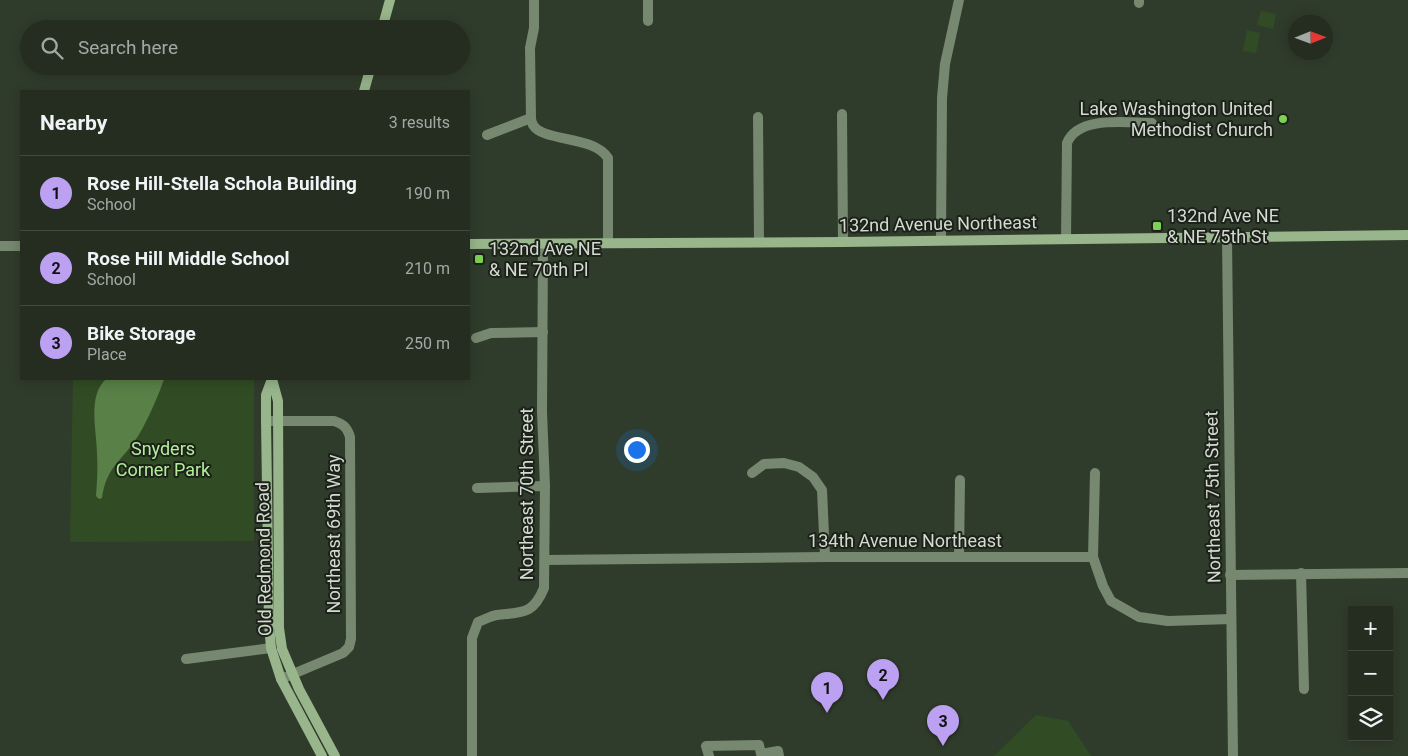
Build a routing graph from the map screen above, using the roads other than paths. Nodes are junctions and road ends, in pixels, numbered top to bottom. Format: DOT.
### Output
graph roads {
  1 [pos="390,0"];
  2 [pos="534,0"];
  3 [pos="648,0"];
  4 [pos="959,0"];
  5 [pos="384,20"];
  6 [pos="648,21"];
  7 [pos="368,75"];
  8 [pos="364,90"];
  9 [pos="842,114"];
  10 [pos="758,117"];
  11 [pos="531,118"];
  12 [pos="1152,124"];
  13 [pos="487,135"];
  14 [pos="1408,235"];
  15 [pos="1066,238"];
  16 [pos="1227,238"];
  17 [pos="941,240"];
  18 [pos="759,242"];
  19 [pos="843,242"];
  20 [pos="608,243"];
  21 [pos="470,244"];
  22 [pos="543,245"];
  23 [pos="0,246"];
  24 [pos="20,246"];
  25 [pos="543,332"];
  26 [pos="476,338"];
  27 [pos="272,380"];
  28 [pos="272,380"];
  29 [pos="266,422"];
  30 [pos="278,422"];
  31 [pos="752,473"];
  32 [pos="1095,473"];
  33 [pos="960,480"];
  34 [pos="545,486"];
  35 [pos="476,488"];
  36 [pos="825,557"];
  37 [pos="959,557"];
  38 [pos="1093,557"];
  39 [pos="545,560"];
  40 [pos="1408,573"];
  41 [pos="1301,574"];
  42 [pos="1230,575"];
  43 [pos="1231,619"];
  44 [pos="272,648"];
  45 [pos="186,659"];
  46 [pos="292,673"];
  47 [pos="281,679"];
  48 [pos="1304,689"];
  49 [pos="322,756"];
  50 [pos="335,756"];
  51 [pos="472,756"];
  52 [pos="710,756"];
  53 [pos="779,756"];
  54 [pos="1233,756"];
  1 -- 5 [label="main road"];
  2 -- 11 [label="street"];
  3 -- 6 [label="street"];
  4 -- 17 [label="street"];
  7 -- 8 [label="main road"];
  9 -- 19 [label="street"];
  10 -- 18 [label="street"];
  11 -- 13 [label="street"];
  11 -- 20 [label="street"];
  12 -- 15 [label="street"];
  14 -- 16 [label="main road, 132nd Avenue Northeast"];
  15 -- 16 [label="main road, 132nd Avenue Northeast"];
  15 -- 17 [label="main road, 132nd Avenue Northeast"];
  16 -- 42 [label="street, Northeast 75th Street"];
  17 -- 19 [label="main road, 132nd Avenue Northeast"];
  18 -- 19 [label="main road, 132nd Avenue Northeast"];
  18 -- 20 [label="main road, 132nd Avenue Northeast"];
  20 -- 22 [label="main road, 132nd Avenue Northeast"];
  21 -- 22 [label="main road, 132nd Avenue Northeast"];
  22 -- 25 [label="street, Northeast 70th Street"];
  23 -- 24 [label="street"];
  25 -- 26 [label="street"];
  25 -- 34 [label="street, Northeast 70th Street"];
  27 -- 29 [label="main road, Old Redmond Road"];
  28 -- 30 [label="main road, Old Redmond Road"];
  29 -- 30 [label="street, Northeast 69th Way"];
  29 -- 44 [label="main road, Old Redmond Road"];
  30 -- 46 [label="main road, Old Redmond Road"];
  30 -- 46 [label="street, Northeast 69th Way"];
  31 -- 36 [label="street"];
  32 -- 38 [label="street"];
  33 -- 37 [label="street"];
  34 -- 35 [label="street"];
  34 -- 39 [label="street, Northeast 70th Street"];
  36 -- 37 [label="street, 134th Avenue Northeast"];
  36 -- 39 [label="street, 134th Avenue Northeast"];
  37 -- 38 [label="street, 134th Avenue Northeast"];
  38 -- 43 [label="street"];
  39 -- 51 [label="street, Northeast 70th Street"];
  40 -- 41 [label="street"];
  41 -- 42 [label="street"];
  41 -- 48 [label="street"];
  42 -- 43 [label="street, Northeast 75th Street"];
  43 -- 54 [label="street, Northeast 75th Street"];
  44 -- 45 [label="street"];
  44 -- 47 [label="main road, Old Redmond Road"];
  46 -- 47 [label="street, Northeast 69th Way"];
  46 -- 50 [label="main road, Old Redmond Road"];
  47 -- 49 [label="main road, Old Redmond Road"];
  52 -- 53 [label="street"];
}
